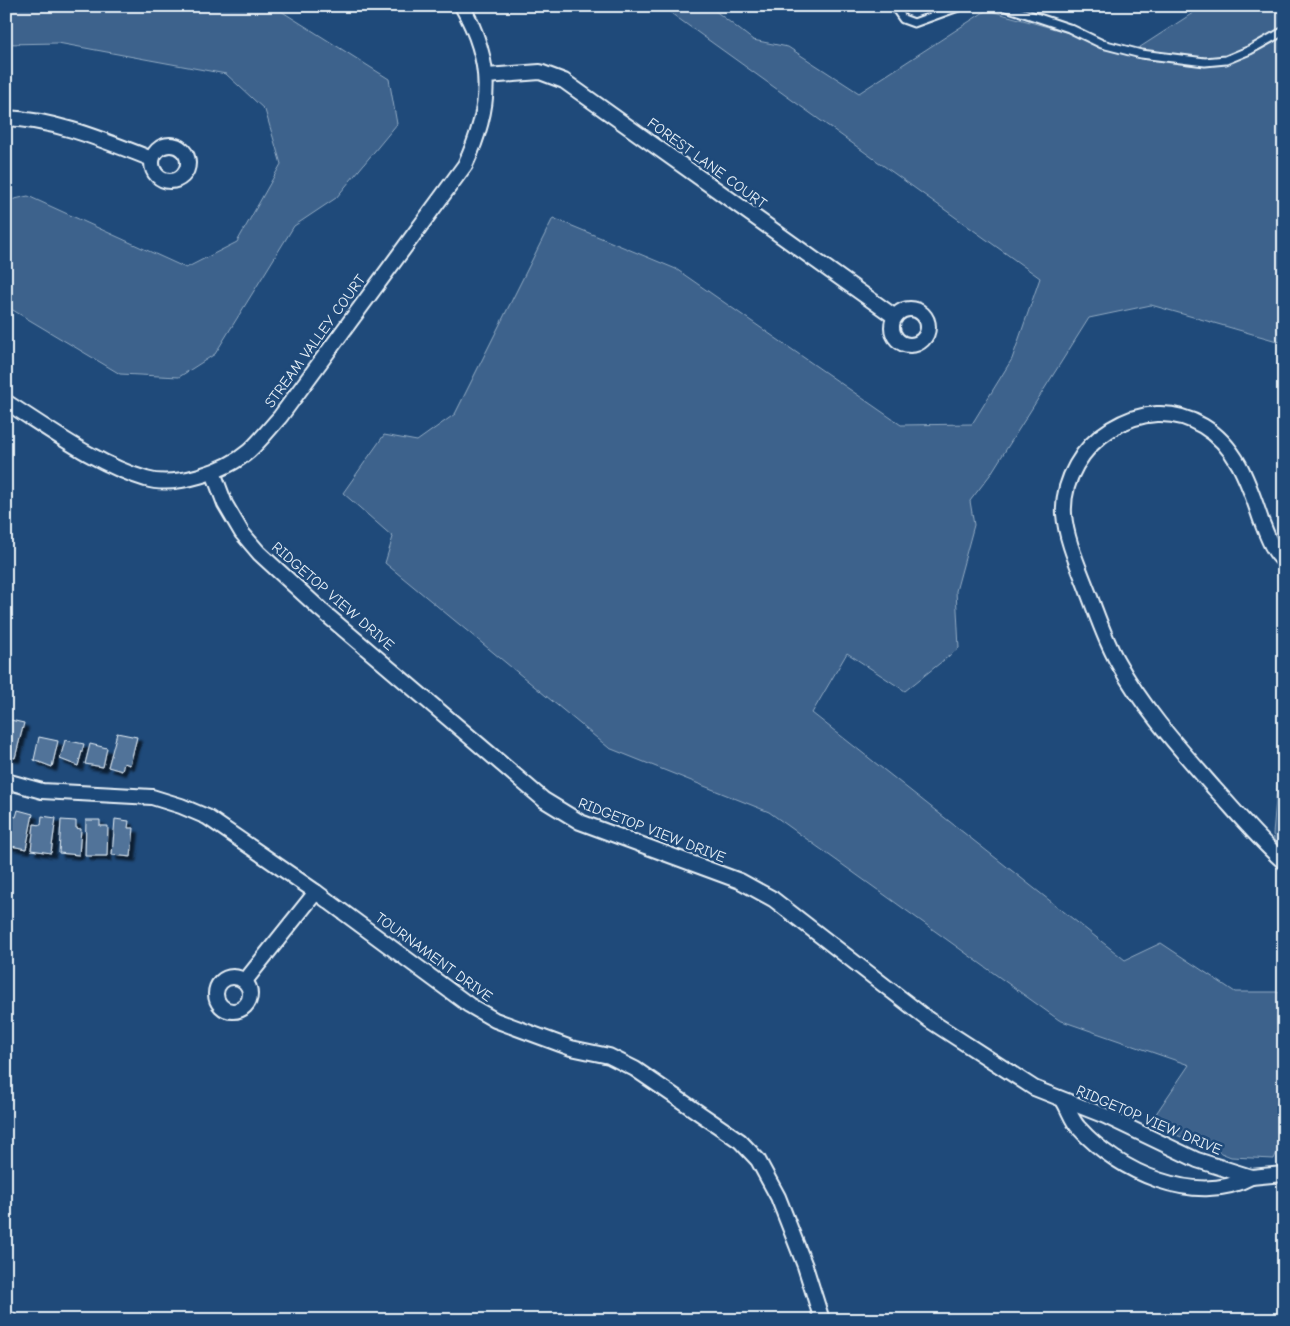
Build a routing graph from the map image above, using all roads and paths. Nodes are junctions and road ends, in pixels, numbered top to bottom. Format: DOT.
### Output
graph roads {
  1 [pos="462,6"];
  2 [pos="896,6"];
  3 [pos="961,6"];
  4 [pos="1003,6"];
  5 [pos="1284,31"];
  6 [pos="486,76"];
  7 [pos="6,118"];
  8 [pos="152,158"];
  9 [pos="895,317"];
  10 [pos="6,402"];
  11 [pos="213,472"];
  12 [pos="1284,561"];
  13 [pos="6,781"];
  14 [pos="1284,862"];
  15 [pos="316,892"];
  16 [pos="245,981"];
  17 [pos="1064,1102"];
  18 [pos="1284,1174"];
  19 [pos="1251,1176"];
  20 [pos="6,1317"];
  21 [pos="10,1320"];
  22 [pos="822,1320"];
  1 -- 6 [label="street, STREAM VALLEY COURT"];
  2 -- 3 [label="lane"];
  4 -- 5 [label="lane"];
  6 -- 9 [label="street, FOREST LANE COURT"];
  6 -- 11 [label="street, STREAM VALLEY COURT"];
  7 -- 8 [label="street"];
  10 -- 11 [label="street, STREAM VALLEY COURT"];
  11 -- 17 [label="street, RIDGETOP VIEW DRIVE"];
  12 -- 14 [label="street"];
  13 -- 15 [label="street, TOURNAMENT DRIVE"];
  15 -- 16 [label="street"];
  15 -- 22 [label="street, TOURNAMENT DRIVE"];
  17 -- 19 [label="street, RIDGETOP VIEW DRIVE"];
  17 -- 19 [label="street, RIDGETOP VIEW DRIVE"];
  18 -- 19 [label="street, RIDGETOP VIEW DRIVE"];
  20 -- 21 [label="street"];
}
